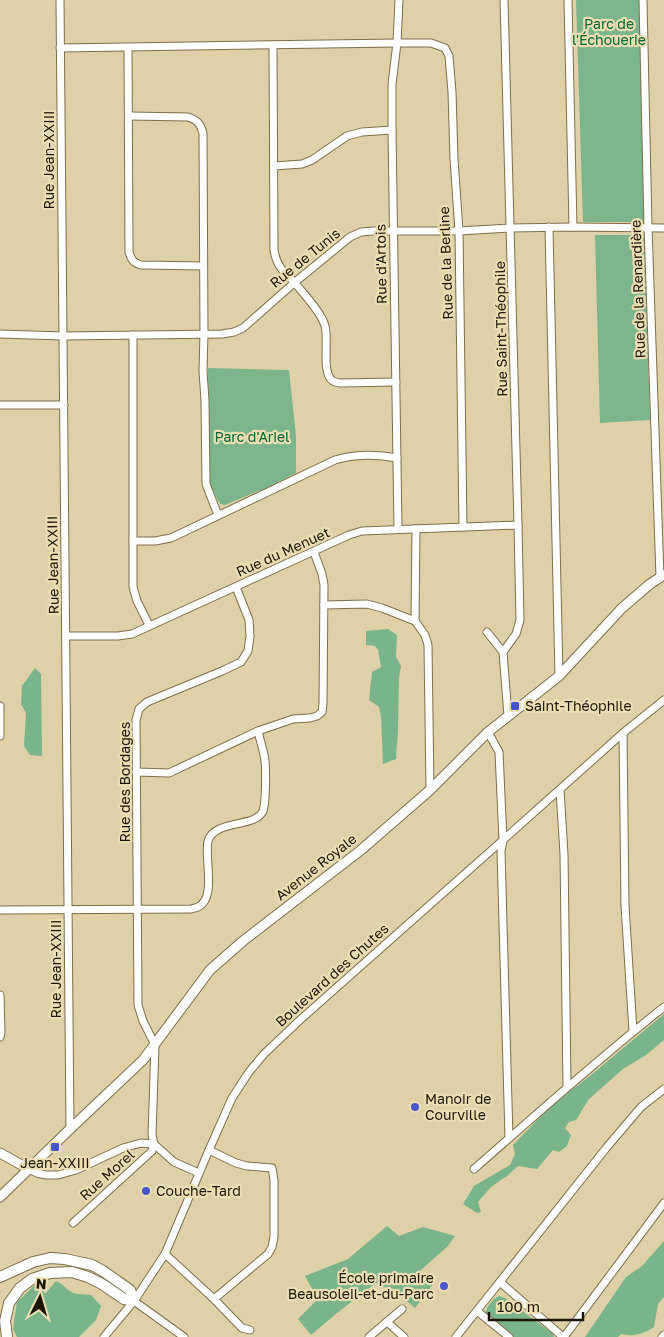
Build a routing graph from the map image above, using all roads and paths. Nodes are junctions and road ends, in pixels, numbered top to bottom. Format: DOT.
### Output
graph roads {
  1 [pos="60,0"];
  2 [pos="399,0"];
  3 [pos="504,0"];
  4 [pos="568,0"];
  5 [pos="643,0"];
  6 [pos="397,43"];
  7 [pos="273,46"];
  8 [pos="60,48"];
  9 [pos="128,48"];
  10 [pos="128,116"];
  11 [pos="392,130"];
  12 [pos="274,166"];
  13 [pos="549,227"];
  14 [pos="573,227"];
  15 [pos="648,227"];
  16 [pos="511,228"];
  17 [pos="664,228"];
  18 [pos="393,231"];
  19 [pos="459,231"];
  20 [pos="203,266"];
  21 [pos="294,282"];
  22 [pos="204,333"];
  23 [pos="0,334"];
  24 [pos="133,335"];
  25 [pos="63,336"];
  26 [pos="396,382"];
  27 [pos="0,405"];
  28 [pos="64,405"];
  29 [pos="397,458"];
  30 [pos="218,515"];
  31 [pos="518,525"];
  32 [pos="463,527"];
  33 [pos="398,529"];
  34 [pos="416,529"];
  35 [pos="133,541"];
  36 [pos="314,552"];
  37 [pos="662,576"];
  38 [pos="236,587"];
  39 [pos="324,605"];
  40 [pos="415,621"];
  41 [pos="149,626"];
  42 [pos="487,632"];
  43 [pos="66,636"];
  44 [pos="503,652"];
  45 [pos="559,676"];
  46 [pos="664,700"];
  47 [pos="0,706"];
  48 [pos="508,716"];
  49 [pos="258,731"];
  50 [pos="488,732"];
  51 [pos="623,734"];
  52 [pos="0,736"];
  53 [pos="136,772"];
  54 [pos="430,790"];
  55 [pos="560,790"];
  56 [pos="503,840"];
  57 [pos="68,909"];
  58 [pos="138,909"];
  59 [pos="0,910"];
  60 [pos="0,995"];
  61 [pos="664,1007"];
  62 [pos="633,1031"];
  63 [pos="0,1037"];
  64 [pos="156,1045"];
  65 [pos="568,1087"];
  66 [pos="664,1089"];
  67 [pos="70,1129"];
  68 [pos="509,1138"];
  69 [pos="154,1144"];
  70 [pos="209,1150"];
  71 [pos="0,1153"];
  72 [pos="29,1169"];
  73 [pos="474,1169"];
  74 [pos="199,1173"];
  75 [pos="0,1197"];
  76 [pos="664,1203"];
  77 [pos="73,1223"];
  78 [pos="165,1254"];
  79 [pos="0,1277"];
  80 [pos="500,1282"];
  81 [pos="214,1299"];
  82 [pos="134,1301"];
  83 [pos="402,1309"];
  84 [pos="476,1311"];
  85 [pos="387,1322"];
  86 [pos="250,1330"];
  87 [pos="7,1337"];
  88 [pos="104,1337"];
  89 [pos="184,1337"];
  90 [pos="368,1337"];
  91 [pos="404,1337"];
  92 [pos="456,1337"];
  93 [pos="509,1337"];
  94 [pos="563,1337"];
  1 -- 8 [label="street, Rue Jean-XXIII"];
  2 -- 6 [label="street, Rue d'Artois"];
  3 -- 16 [label="street, Rue Saint-Théophile"];
  4 -- 14 [label="street"];
  5 -- 15 [label="street, Rue de la Renardière"];
  6 -- 7 [label="street, Rue de la Berline"];
  6 -- 11 [label="street, Rue d'Artois"];
  6 -- 19 [label="street, Rue de la Berline"];
  7 -- 9 [label="street, Rue de la Berline"];
  7 -- 12 [label="street"];
  8 -- 9 [label="street, Rue de la Berline"];
  8 -- 25 [label="street, Rue Jean-XXIII"];
  9 -- 10 [label="street"];
  10 -- 20 [label="street"];
  10 -- 20 [label="street"];
  11 -- 12 [label="street"];
  11 -- 18 [label="street, Rue d'Artois"];
  12 -- 21 [label="street"];
  13 -- 14 [label="street, Rue de Tunis"];
  13 -- 16 [label="street, Rue de Tunis"];
  13 -- 45 [label="street"];
  14 -- 15 [label="street, Rue de Tunis"];
  15 -- 17 [label="street, Rue de Tunis"];
  15 -- 37 [label="street, Rue de la Renardière"];
  16 -- 19 [label="street, Rue de Tunis"];
  16 -- 31 [label="street, Rue Saint-Théophile"];
  18 -- 19 [label="street, Rue de Tunis"];
  18 -- 21 [label="street, Rue de Tunis"];
  18 -- 26 [label="street, Rue d'Artois"];
  19 -- 32 [label="street, Rue de la Berline"];
  20 -- 22 [label="street"];
  21 -- 22 [label="street, Rue de Tunis"];
  21 -- 26 [label="street"];
  22 -- 24 [label="street, Rue de Tunis"];
  22 -- 30 [label="street"];
  23 -- 25 [label="street, Rue de Tunis"];
  24 -- 25 [label="street, Rue de Tunis"];
  24 -- 35 [label="street"];
  25 -- 28 [label="street, Rue Jean-XXIII"];
  26 -- 29 [label="street, Rue d'Artois"];
  27 -- 28 [label="street"];
  28 -- 43 [label="street, Rue Jean-XXIII"];
  29 -- 30 [label="street"];
  29 -- 33 [label="street, Rue d'Artois"];
  30 -- 35 [label="street"];
  31 -- 32 [label="street, Rue du Menuet"];
  31 -- 44 [label="street, Rue Saint-Théophile"];
  32 -- 34 [label="street, Rue du Menuet"];
  33 -- 34 [label="street, Rue du Menuet"];
  33 -- 36 [label="street, Rue du Menuet"];
  34 -- 40 [label="street"];
  35 -- 41 [label="street"];
  36 -- 38 [label="street, Rue du Menuet"];
  36 -- 39 [label="street"];
  37 -- 45 [label="main road, Avenue Royale"];
  38 -- 41 [label="street, Rue du Menuet"];
  38 -- 53 [label="street, Rue des Bordages"];
  39 -- 40 [label="street"];
  39 -- 49 [label="street"];
  40 -- 54 [label="street"];
  41 -- 43 [label="street, Rue du Menuet"];
  42 -- 44 [label="street"];
  43 -- 57 [label="street, Rue Jean-XXIII"];
  44 -- 48 [label="street"];
  45 -- 48 [label="main road, Avenue Royale"];
  46 -- 51 [label="street, Boulevard des Chutes"];
  47 -- 52 [label="street"];
  48 -- 50 [label="main road, Avenue Royale"];
  49 -- 53 [label="street"];
  49 -- 58 [label="street"];
  50 -- 54 [label="main road, Avenue Royale"];
  50 -- 56 [label="street"];
  51 -- 55 [label="street, Boulevard des Chutes"];
  51 -- 62 [label="street"];
  53 -- 58 [label="street, Rue des Bordages"];
  54 -- 64 [label="main road, Avenue Royale"];
  55 -- 56 [label="street, Boulevard des Chutes"];
  55 -- 65 [label="street"];
  56 -- 68 [label="street"];
  56 -- 70 [label="street, Boulevard des Chutes"];
  57 -- 58 [label="street"];
  57 -- 59 [label="street"];
  57 -- 67 [label="street, Rue Jean-XXIII"];
  58 -- 64 [label="street, Rue des Bordages"];
  60 -- 63 [label="street"];
  61 -- 62 [label="street"];
  62 -- 65 [label="street"];
  64 -- 67 [label="main road, Avenue Royale"];
  64 -- 69 [label="street"];
  65 -- 68 [label="street"];
  66 -- 80 [label="street"];
  67 -- 72 [label="main road, Avenue Royale"];
  68 -- 73 [label="street"];
  69 -- 72 [label="street"];
  69 -- 74 [label="street"];
  69 -- 77 [label="street, Rue Morel"];
  70 -- 74 [label="street, Boulevard des Chutes"];
  70 -- 81 [label="street"];
  71 -- 72 [label="main road"];
  72 -- 75 [label="main road, Avenue Royale"];
  74 -- 78 [label="street, Boulevard des Chutes"];
  76 -- 94 [label="street"];
  78 -- 81 [label="street"];
  78 -- 82 [label="street, Boulevard des Chutes"];
  79 -- 82 [label="highway"];
  80 -- 84 [label="street"];
  80 -- 94 [label="street"];
  81 -- 86 [label="street"];
  82 -- 87 [label="highway"];
  82 -- 88 [label="street, Boulevard des Chutes"];
  82 -- 89 [label="street"];
  83 -- 85 [label="street"];
  84 -- 92 [label="street"];
  84 -- 93 [label="street"];
  85 -- 90 [label="street"];
  85 -- 91 [label="street"];
}
